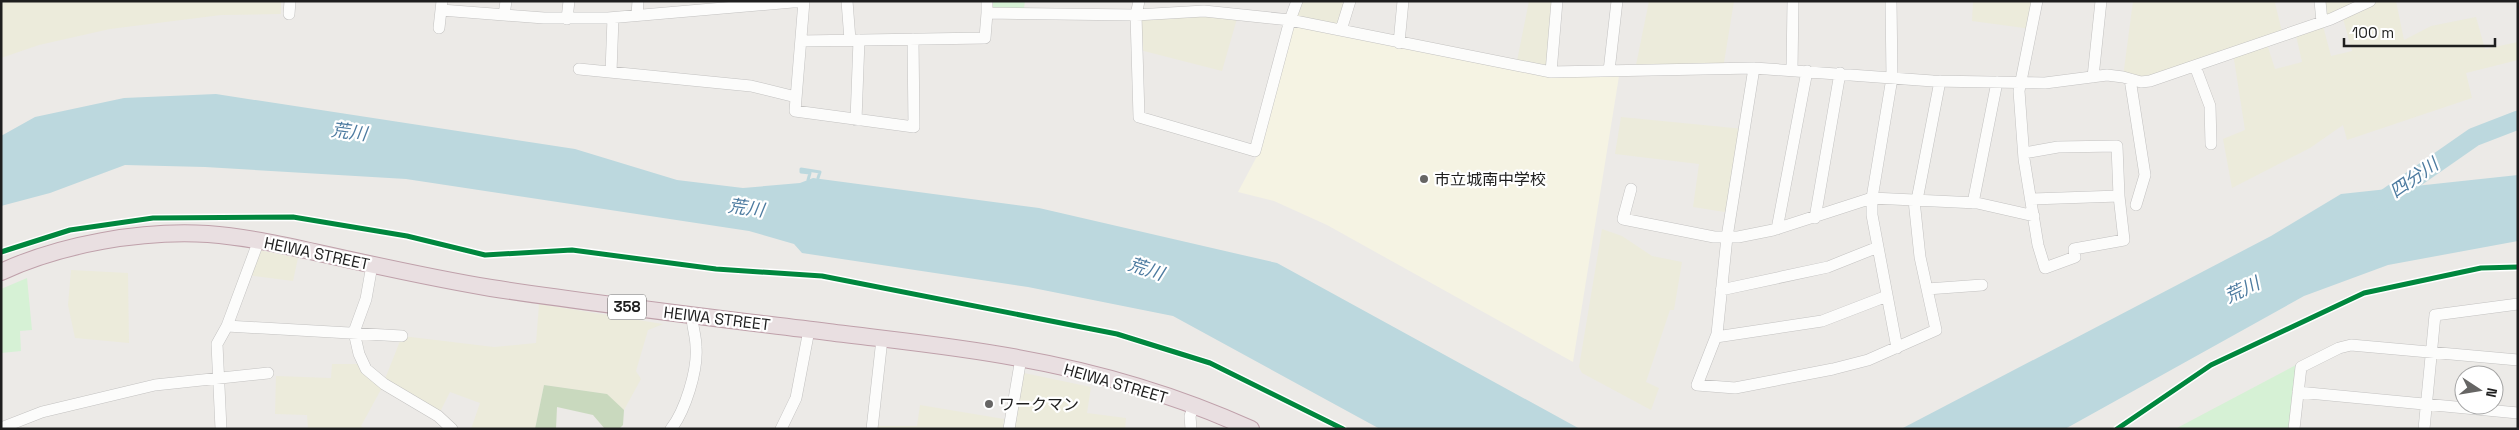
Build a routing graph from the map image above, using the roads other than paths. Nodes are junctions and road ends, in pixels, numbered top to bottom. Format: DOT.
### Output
graph roads {
  1 [pos="290,1"];
  2 [pos="506,1"];
  3 [pos="569,1"];
  4 [pos="638,1"];
  5 [pos="804,1"];
  6 [pos="848,1"];
  7 [pos="1139,1"];
  8 [pos="1297,1"];
  9 [pos="1350,1"];
  10 [pos="1403,1"];
  11 [pos="1557,1"];
  12 [pos="1617,1"];
  13 [pos="1793,1"];
  14 [pos="1891,1"];
  15 [pos="2037,1"];
  16 [pos="2101,1"];
  17 [pos="2320,1"];
  18 [pos="2370,1"];
  19 [pos="442,6"];
  20 [pos="987,7"];
  21 [pos="1184,7"];
  22 [pos="289,14"];
  23 [pos="637,14"];
  24 [pos="504,15"];
  25 [pos="1136,15"];
  26 [pos="613,18"];
  27 [pos="566,19"];
  28 [pos="1290,20"];
  29 [pos="2322,22"];
  30 [pos="439,28"];
  31 [pos="1341,30"];
  32 [pos="913,39"];
  33 [pos="854,40"];
  34 [pos="801,41"];
  35 [pos="1399,42"];
  36 [pos="2195,66"];
  37 [pos="1754,68"];
  38 [pos="579,69"];
  39 [pos="1792,70"];
  40 [pos="1609,71"];
  41 [pos="1807,71"];
  42 [pos="611,72"];
  43 [pos="1551,72"];
  44 [pos="1840,73"];
  45 [pos="2093,77"];
  46 [pos="1892,78"];
  47 [pos="2130,79"];
  48 [pos="1940,81"];
  49 [pos="1997,82"];
  50 [pos="2021,83"];
  51 [pos="796,97"];
  52 [pos="856,120"];
  53 [pos="2211,144"];
  54 [pos="2024,153"];
  55 [pos="1632,190"];
  56 [pos="2119,196"];
  57 [pos="1872,198"];
  58 [pos="1916,200"];
  59 [pos="2031,200"];
  60 [pos="1973,203"];
  61 [pos="2136,205"];
  62 [pos="2034,216"];
  63 [pos="1815,218"];
  64 [pos="1777,229"];
  65 [pos="1727,237"];
  66 [pos="260,240"];
  67 [pos="1878,247"];
  68 [pos="372,264"];
  69 [pos="1,272"];
  70 [pos="1982,285"];
  71 [pos="1927,289"];
  72 [pos="1721,290"];
  73 [pos="1887,296"];
  74 [pos="2518,304"];
  75 [pos="692,316"];
  76 [pos="227,326"];
  77 [pos="809,330"];
  78 [pos="354,332"];
  79 [pos="402,336"];
  80 [pos="1716,337"];
  81 [pos="882,339"];
  82 [pos="1897,348"];
  83 [pos="2432,352"];
  84 [pos="1021,358"];
  85 [pos="2518,360"];
  86 [pos="268,374"];
  87 [pos="217,379"];
  88 [pos="2298,392"];
  89 [pos="2426,404"];
  90 [pos="1194,406"];
  91 [pos="2518,413"];
  92 [pos="1,428"];
  93 [pos="221,429"];
  94 [pos="452,429"];
  95 [pos="671,429"];
  96 [pos="781,429"];
  97 [pos="872,429"];
  98 [pos="1009,429"];
  99 [pos="1191,429"];
  100 [pos="1251,429"];
  101 [pos="2294,429"];
  102 [pos="2424,429"];
  1 -- 22 [label="street"];
  2 -- 24 [label="street"];
  3 -- 27 [label="street"];
  4 -- 23 [label="street"];
  5 -- 23 [label="street"];
  5 -- 34 [label="street"];
  6 -- 33 [label="street"];
  7 -- 25 [label="street"];
  8 -- 28 [label="street"];
  9 -- 31 [label="street"];
  10 -- 35 [label="street"];
  11 -- 43 [label="street"];
  12 -- 40 [label="street"];
  13 -- 39 [label="street"];
  14 -- 46 [label="street"];
  15 -- 50 [label="street"];
  16 -- 45 [label="street"];
  17 -- 29 [label="street"];
  18 -- 29 [label="street"];
  19 -- 24 [label="street"];
  19 -- 30 [label="street"];
  20 -- 25 [label="street"];
  20 -- 32 [label="street"];
  21 -- 25 [label="street"];
  21 -- 28 [label="street"];
  23 -- 26 [label="street"];
  24 -- 27 [label="street"];
  25 -- 28 [label="street"];
  26 -- 27 [label="street"];
  26 -- 42 [label="street"];
  28 -- 31 [label="street"];
  29 -- 36 [label="street"];
  31 -- 35 [label="street"];
  32 -- 33 [label="street"];
  32 -- 52 [label="street"];
  33 -- 34 [label="street"];
  33 -- 52 [label="street"];
  34 -- 51 [label="street"];
  35 -- 43 [label="street"];
  36 -- 47 [label="street"];
  36 -- 53 [label="street"];
  37 -- 39 [label="street"];
  37 -- 40 [label="street"];
  37 -- 65 [label="street"];
  38 -- 42 [label="street"];
  39 -- 41 [label="street"];
  40 -- 43 [label="street"];
  41 -- 44 [label="street"];
  41 -- 64 [label="street"];
  42 -- 51 [label="street"];
  44 -- 46 [label="street"];
  44 -- 63 [label="street"];
  45 -- 47 [label="street"];
  45 -- 50 [label="street"];
  46 -- 48 [label="street"];
  46 -- 57 [label="street"];
  47 -- 61 [label="street"];
  48 -- 49 [label="street"];
  48 -- 58 [label="street"];
  49 -- 50 [label="street"];
  49 -- 60 [label="street"];
  50 -- 54 [label="street"];
  51 -- 52 [label="street"];
  54 -- 56 [label="street"];
  54 -- 59 [label="street"];
  55 -- 65 [label="street"];
  56 -- 59 [label="street"];
  56 -- 62 [label="street"];
  57 -- 58 [label="street"];
  57 -- 63 [label="street"];
  57 -- 67 [label="street"];
  58 -- 60 [label="street"];
  58 -- 71 [label="street"];
  59 -- 62 [label="street"];
  60 -- 62 [label="street"];
  63 -- 64 [label="street"];
  64 -- 65 [label="street"];
  65 -- 72 [label="street"];
  66 -- 68 [label="highway, HEIWA STREET / 358"];
  66 -- 69 [label="highway, HEIWA STREET / 358"];
  66 -- 76 [label="street"];
  67 -- 72 [label="street"];
  67 -- 73 [label="street"];
  68 -- 75 [label="highway, HEIWA STREET / 358"];
  68 -- 78 [label="street"];
  70 -- 71 [label="street"];
  71 -- 82 [label="street"];
  72 -- 80 [label="street"];
  73 -- 80 [label="street"];
  73 -- 82 [label="street"];
  74 -- 83 [label="street"];
  75 -- 77 [label="highway, HEIWA STREET / 358"];
  75 -- 95 [label="street"];
  76 -- 78 [label="street"];
  76 -- 87 [label="street"];
  77 -- 81 [label="highway, HEIWA STREET / 358"];
  77 -- 96 [label="street"];
  78 -- 79 [label="street"];
  78 -- 94 [label="street"];
  80 -- 82 [label="street"];
  81 -- 84 [label="highway, HEIWA STREET / 358"];
  81 -- 97 [label="street"];
  83 -- 85 [label="street"];
  83 -- 88 [label="street"];
  83 -- 89 [label="street"];
  84 -- 90 [label="highway, HEIWA STREET / 358"];
  84 -- 98 [label="street"];
  86 -- 87 [label="street"];
  87 -- 92 [label="street"];
  87 -- 93 [label="street"];
  88 -- 89 [label="street"];
  88 -- 101 [label="street"];
  89 -- 91 [label="street"];
  89 -- 102 [label="street"];
  90 -- 99 [label="street"];
  90 -- 100 [label="highway, HEIWA STREET / 358"];
}
